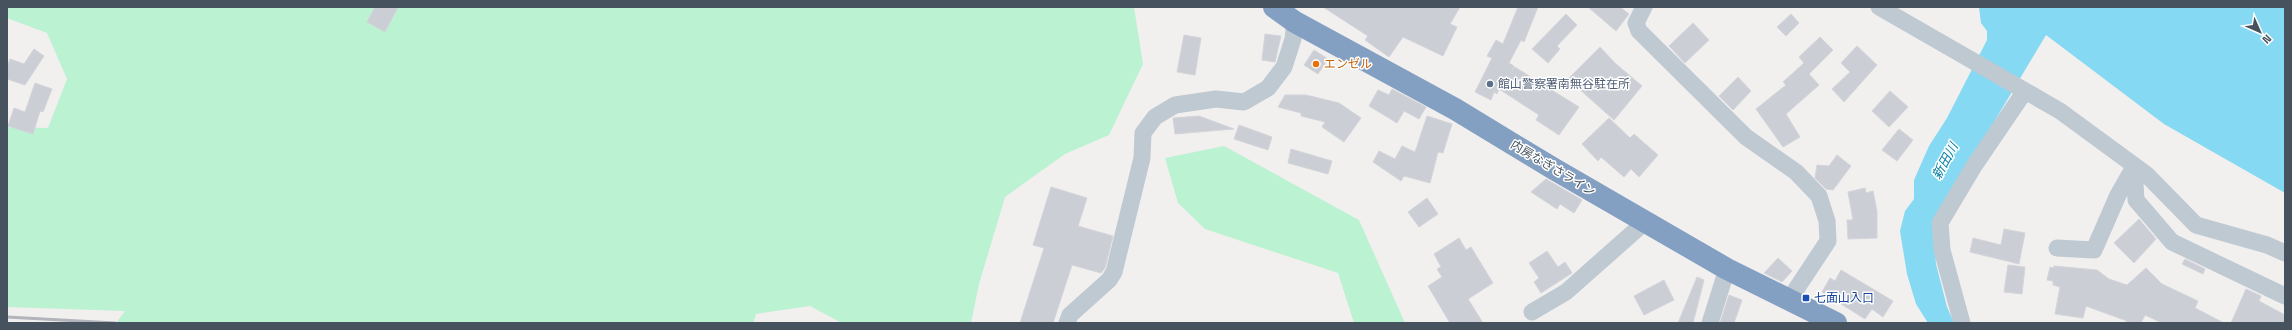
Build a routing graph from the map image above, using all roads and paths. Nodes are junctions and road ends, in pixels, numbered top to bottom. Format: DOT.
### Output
graph roads {
  1 [pos="1274,7"];
  2 [pos="1644,7"];
  3 [pos="1879,7"];
  4 [pos="1295,22"];
  5 [pos="2022,89"];
  6 [pos="2134,167"];
  7 [pos="1645,222"];
  8 [pos="2057,248"];
  9 [pos="2285,253"];
  10 [pos="1727,269"];
  11 [pos="2285,296"];
  12 [pos="1789,300"];
  13 [pos="1532,312"];
  14 [pos="1067,323"];
  15 [pos="1710,323"];
  16 [pos="1836,323"];
  17 [pos="1962,323"];
  1 -- 4 [label="highway, 内房なぎさライン"];
  2 -- 12 [label="street"];
  3 -- 5 [label="street"];
  4 -- 7 [label="highway, 内房なぎさライン"];
  4 -- 14 [label="street"];
  5 -- 6 [label="street"];
  5 -- 17 [label="street"];
  6 -- 8 [label="street"];
  6 -- 9 [label="street"];
  6 -- 11 [label="street"];
  7 -- 10 [label="highway, 内房なぎさライン"];
  7 -- 13 [label="street"];
  10 -- 12 [label="highway, 内房なぎさライン"];
  10 -- 15 [label="street"];
  12 -- 16 [label="highway, 内房なぎさライン"];
}
